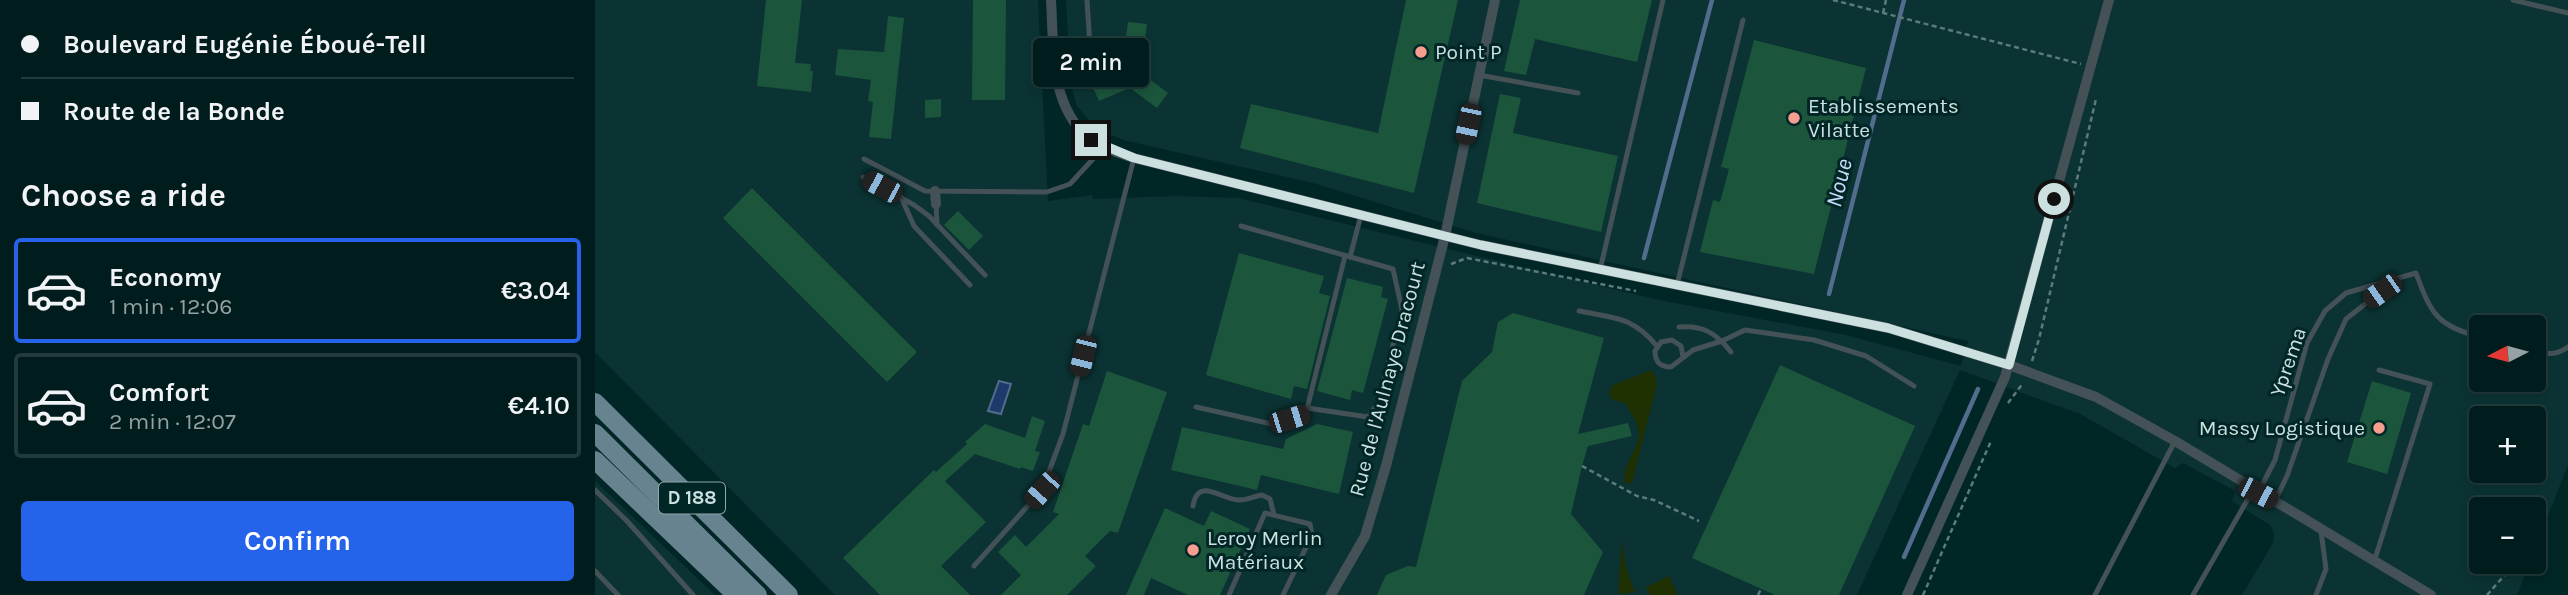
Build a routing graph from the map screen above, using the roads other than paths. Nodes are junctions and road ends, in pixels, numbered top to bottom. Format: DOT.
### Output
graph roads {
  1 [pos="1051,0"];
  2 [pos="1087,0"];
  3 [pos="1495,0"];
  4 [pos="1663,0"];
  5 [pos="2109,0"];
  6 [pos="2513,0"];
  7 [pos="2568,13"];
  8 [pos="1743,20"];
  9 [pos="1090,47"];
  10 [pos="1113,47"];
  11 [pos="1054,48"];
  12 [pos="1479,75"];
  13 [pos="1579,93"];
  14 [pos="1104,147"];
  15 [pos="1134,158"];
  16 [pos="864,159"];
  17 [pos="863,177"];
  18 [pos="935,191"];
  19 [pos="901,197"];
  20 [pos="936,204"];
  21 [pos="1361,215"];
  22 [pos="937,225"];
  23 [pos="1241,226"];
  24 [pos="1445,236"];
  25 [pos="1348,256"];
  26 [pos="1600,270"];
  27 [pos="985,275"];
  28 [pos="2396,279"];
  29 [pos="970,285"];
  30 [pos="1677,285"];
  31 [pos="1579,311"];
  32 [pos="1679,327"];
  33 [pos="2469,334"];
  34 [pos="1722,341"];
  35 [pos="1657,346"];
  36 [pos="2568,347"];
  37 [pos="1731,352"];
  38 [pos="2546,354"];
  39 [pos="1683,357"];
  40 [pos="2379,370"];
  41 [pos="2007,371"];
  42 [pos="1914,387"];
  43 [pos="595,402"];
  44 [pos="1195,407"];
  45 [pos="1307,408"];
  46 [pos="595,433"];
  47 [pos="2175,441"];
  48 [pos="595,460"];
  49 [pos="595,490"];
  50 [pos="2255,491"];
  51 [pos="2275,501"];
  52 [pos="1193,506"];
  53 [pos="1274,515"];
  54 [pos="2322,531"];
  55 [pos="2374,562"];
  56 [pos="974,566"];
  57 [pos="595,570"];
  58 [pos="618,595"];
  59 [pos="693,595"];
  60 [pos="736,595"];
  61 [pos="758,595"];
  62 [pos="789,595"];
  63 [pos="1229,595"];
  64 [pos="1283,595"];
  65 [pos="1331,595"];
  66 [pos="1907,595"];
  67 [pos="2095,595"];
  68 [pos="2193,595"];
  69 [pos="2316,595"];
  70 [pos="2431,595"];
  1 -- 11 [label="street"];
  2 -- 9 [label="lane"];
  3 -- 12 [label="street, Rue de l'Aulnaye Dracourt"];
  4 -- 26 [label="lane"];
  5 -- 41 [label="street"];
  6 -- 7 [label="lane"];
  8 -- 30 [label="lane"];
  9 -- 10 [label="lane"];
  9 -- 11 [label="lane"];
  11 -- 14 [label="street"];
  12 -- 13 [label="lane"];
  12 -- 24 [label="street, Rue de l'Aulnaye Dracourt"];
  14 -- 15 [label="street"];
  14 -- 18 [label="lane"];
  15 -- 21 [label="street"];
  15 -- 56 [label="lane"];
  16 -- 18 [label="lane"];
  17 -- 19 [label="lane"];
  18 -- 20 [label="street"];
  19 -- 22 [label="lane"];
  19 -- 29 [label="lane"];
  20 -- 22 [label="lane"];
  21 -- 24 [label="street"];
  21 -- 25 [label="lane"];
  22 -- 27 [label="lane"];
  23 -- 25 [label="lane"];
  24 -- 26 [label="street"];
  24 -- 65 [label="street, Rue de l'Aulnaye Dracourt"];
  25 -- 45 [label="lane"];
  25 -- 45 [label="lane"];
  26 -- 30 [label="street"];
  28 -- 33 [label="lane"];
  28 -- 50 [label="lane, Yprema"];
  28 -- 51 [label="lane"];
  30 -- 41 [label="street"];
  31 -- 35 [label="lane"];
  32 -- 34 [label="lane"];
  34 -- 37 [label="lane"];
  34 -- 39 [label="lane"];
  34 -- 42 [label="lane"];
  35 -- 39 [label="lane"];
  35 -- 39 [label="lane"];
  36 -- 38 [label="lane"];
  40 -- 55 [label="lane"];
  41 -- 47 [label="street"];
  41 -- 66 [label="street"];
  43 -- 62 [label="main road, D 188"];
  44 -- 45 [label="lane"];
  46 -- 61 [label="main road, D 188"];
  47 -- 50 [label="street"];
  47 -- 67 [label="lane"];
  48 -- 60 [label="main road"];
  49 -- 59 [label="lane"];
  50 -- 51 [label="street"];
  50 -- 68 [label="lane, Yprema"];
  51 -- 54 [label="street"];
  52 -- 53 [label="lane"];
  53 -- 63 [label="lane"];
  53 -- 64 [label="lane"];
  54 -- 55 [label="street"];
  54 -- 69 [label="lane"];
  55 -- 70 [label="street"];
  57 -- 58 [label="lane"];
}
